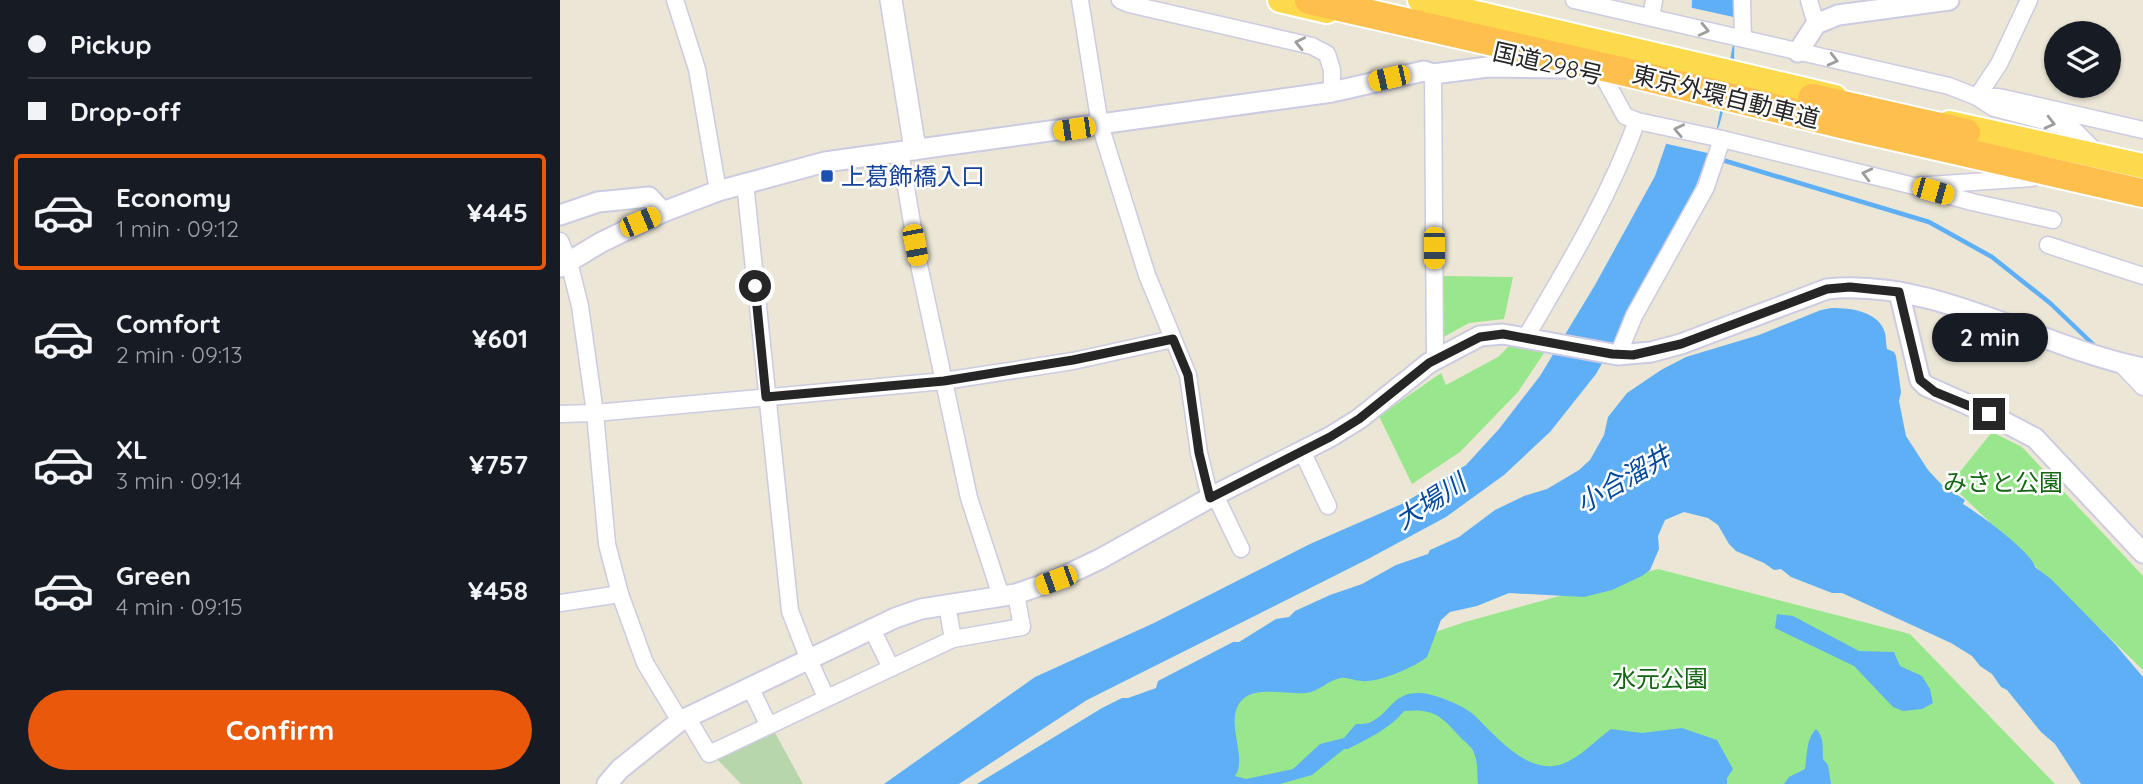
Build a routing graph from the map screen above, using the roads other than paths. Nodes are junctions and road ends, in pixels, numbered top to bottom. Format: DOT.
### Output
graph roads {
  1 [pos="675,0"];
  2 [pos="891,0"];
  3 [pos="1120,0"];
  4 [pos="1280,0"];
  5 [pos="1309,0"];
  6 [pos="1390,0"];
  7 [pos="1420,0"];
  8 [pos="1574,0"];
  9 [pos="1654,0"];
  10 [pos="1742,0"];
  11 [pos="1809,0"];
  12 [pos="1949,0"];
  13 [pos="2029,0"];
  14 [pos="1082,2"];
  15 [pos="1658,19"];
  16 [pos="1816,24"];
  17 [pos="1743,38"];
  18 [pos="1798,52"];
  19 [pos="1568,68"];
  20 [pos="1433,74"];
  21 [pos="1602,74"];
  22 [pos="1332,92"];
  23 [pos="1977,97"];
  24 [pos="1637,121"];
  25 [pos="1100,125"];
  26 [pos="2143,130"];
  27 [pos="1722,139"];
  28 [pos="907,150"];
  29 [pos="2100,156"];
  30 [pos="2143,166"];
  31 [pos="2143,174"];
  32 [pos="2032,178"];
  33 [pos="745,183"];
  34 [pos="1914,186"];
  35 [pos="718,191"];
  36 [pos="2143,192"];
  37 [pos="2143,205"];
  38 [pos="663,212"];
  39 [pos="560,215"];
  40 [pos="2053,220"];
  41 [pos="560,241"];
  42 [pos="2048,245"];
  43 [pos="564,264"];
  44 [pos="2143,276"];
  45 [pos="1899,292"];
  46 [pos="1535,338"];
  47 [pos="1173,339"];
  48 [pos="1615,354"];
  49 [pos="1435,359"];
  50 [pos="2119,362"];
  51 [pos="2143,368"];
  52 [pos="944,381"];
  53 [pos="2143,387"];
  54 [pos="766,397"];
  55 [pos="560,414"];
  56 [pos="595,414"];
  57 [pos="1302,451"];
  58 [pos="1212,496"];
  59 [pos="1328,506"];
  60 [pos="1241,549"];
  61 [pos="2143,553"];
  62 [pos="620,594"];
  63 [pos="1009,595"];
  64 [pos="560,604"];
  65 [pos="947,605"];
  66 [pos="872,629"];
  67 [pos="953,639"];
  68 [pos="809,660"];
  69 [pos="891,668"];
  70 [pos="750,687"];
  71 [pos="827,697"];
  72 [pos="683,719"];
  73 [pos="768,724"];
  74 [pos="607,784"];
  1 -- 35 [label="street"];
  2 -- 28 [label="main road"];
  22 -- 3 [label="street, one-way"];
  4 -- 19 [label="highway, 国道298号"];
  5 -- 36 [label="highway, 東京外環自動車道"];
  6 -- 31 [label="highway, 東京外環自動車道"];
  7 -- 29 [label="highway, 国道298号"];
  8 -- 15 [label="street"];
  9 -- 15 [label="street"];
  10 -- 17 [label="street"];
  11 -- 16 [label="street"];
  12 -- 16 [label="street"];
  13 -- 23 [label="street"];
  14 -- 25 [label="street"];
  15 -- 17 [label="street, one-way"];
  16 -- 18 [label="street"];
  17 -- 18 [label="street"];
  18 -- 23 [label="street, one-way"];
  19 -- 20 [label="street"];
  19 -- 21 [label="highway, 国道298号"];
  20 -- 22 [label="street"];
  20 -- 49 [label="street"];
  21 -- 24 [label="street"];
  21 -- 32 [label="highway, 国道298号"];
  22 -- 25 [label="street"];
  23 -- 26 [label="street"];
  23 -- 29 [label="street, one-way"];
  27 -- 24 [label="street, one-way"];
  24 -- 46 [label="street"];
  25 -- 28 [label="street"];
  25 -- 47 [label="street"];
  34 -- 27 [label="street, one-way"];
  27 -- 48 [label="street"];
  28 -- 33 [label="street"];
  28 -- 52 [label="street"];
  29 -- 30 [label="highway, 国道298号"];
  32 -- 34 [label="street"];
  32 -- 37 [label="highway, 国道298号"];
  33 -- 35 [label="street"];
  33 -- 54 [label="street"];
  34 -- 40 [label="street"];
  35 -- 38 [label="street"];
  38 -- 39 [label="street"];
  38 -- 43 [label="street"];
  41 -- 43 [label="street"];
  42 -- 44 [label="street"];
  43 -- 56 [label="street"];
  45 -- 48 [label="street"];
  45 -- 50 [label="street"];
  45 -- 61 [label="street"];
  46 -- 48 [label="street"];
  46 -- 49 [label="street"];
  47 -- 52 [label="street"];
  47 -- 58 [label="street"];
  49 -- 57 [label="street"];
  50 -- 51 [label="street"];
  50 -- 53 [label="street"];
  52 -- 54 [label="street"];
  52 -- 63 [label="street"];
  54 -- 56 [label="street"];
  54 -- 68 [label="street"];
  55 -- 56 [label="street"];
  56 -- 62 [label="street"];
  57 -- 58 [label="street"];
  57 -- 59 [label="street"];
  58 -- 60 [label="street"];
  58 -- 63 [label="street"];
  62 -- 64 [label="street"];
  62 -- 72 [label="street"];
  63 -- 65 [label="street"];
  63 -- 67 [label="street"];
  65 -- 66 [label="street"];
  65 -- 67 [label="street"];
  66 -- 68 [label="street"];
  66 -- 69 [label="street"];
  67 -- 69 [label="street"];
  68 -- 70 [label="street"];
  68 -- 71 [label="street"];
  69 -- 71 [label="street"];
  70 -- 72 [label="street"];
  70 -- 73 [label="street"];
  71 -- 73 [label="street"];
  72 -- 73 [label="street"];
  72 -- 74 [label="street"];
}
